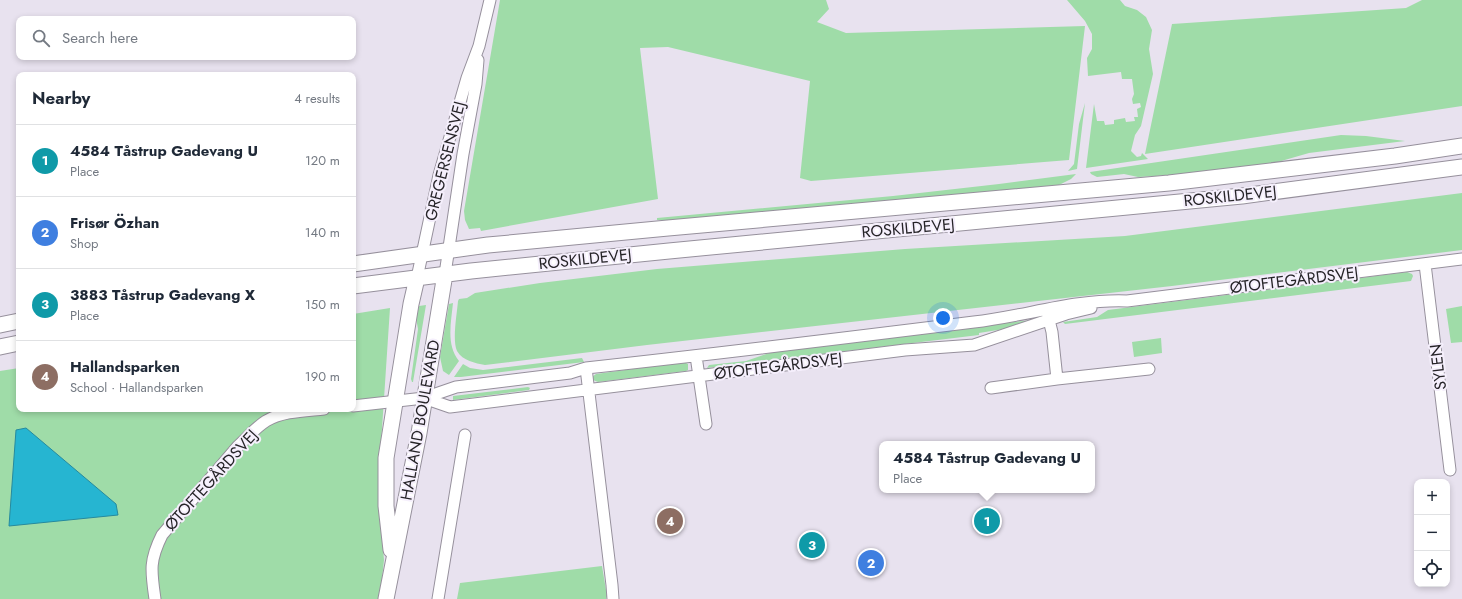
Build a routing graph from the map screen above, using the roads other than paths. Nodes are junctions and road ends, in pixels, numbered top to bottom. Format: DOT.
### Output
graph roads {
  1 [pos="490,0"];
  2 [pos="479,46"];
  3 [pos="1462,146"];
  4 [pos="1462,167"];
  5 [pos="449,250"];
  6 [pos="422,254"];
  7 [pos="1462,259"];
  8 [pos="356,264"];
  9 [pos="1425,264"];
  10 [pos="445,274"];
  11 [pos="417,278"];
  12 [pos="356,286"];
  13 [pos="1047,314"];
  14 [pos="16,321"];
  15 [pos="0,324"];
  16 [pos="16,344"];
  17 [pos="0,347"];
  18 [pos="696,356"];
  19 [pos="586,368"];
  20 [pos="1149,369"];
  21 [pos="699,376"];
  22 [pos="1057,379"];
  23 [pos="991,388"];
  24 [pos="588,390"];
  25 [pos="424,398"];
  26 [pos="395,401"];
  27 [pos="356,406"];
  28 [pos="298,412"];
  29 [pos="706,424"];
  30 [pos="465,435"];
  31 [pos="1450,470"];
  32 [pos="392,565"];
  33 [pos="155,599"];
  34 [pos="386,599"];
  35 [pos="438,599"];
  36 [pos="613,599"];
  1 -- 2 [label="street, GREGERSENSVEJ"];
  2 -- 5 [label="street, GREGERSENSVEJ"];
  2 -- 6 [label="street, GREGERSENSVEJ"];
  3 -- 5 [label="main road, ROSKILDEVEJ"];
  4 -- 10 [label="main road, ROSKILDEVEJ"];
  5 -- 6 [label="main road, ROSKILDEVEJ"];
  5 -- 10 [label="street, GREGERSENSVEJ"];
  6 -- 8 [label="main road, ROSKILDEVEJ"];
  6 -- 11 [label="street, GREGERSENSVEJ"];
  7 -- 9 [label="street, ØTOFTEGÅRDSVEJ"];
  9 -- 13 [label="street, ØTOFTEGÅRDSVEJ"];
  9 -- 31 [label="street, SYLEN"];
  10 -- 11 [label="main road, ROSKILDEVEJ"];
  10 -- 25 [label="main road, HALLAND BOULEVARD"];
  11 -- 12 [label="main road, ROSKILDEVEJ"];
  11 -- 26 [label="main road, HALLAND BOULEVARD"];
  13 -- 18 [label="street, ØTOFTEGÅRDSVEJ"];
  13 -- 21 [label="street, ØTOFTEGÅRDSVEJ"];
  13 -- 22 [label="street"];
  14 -- 15 [label="main road"];
  16 -- 17 [label="main road"];
  18 -- 19 [label="street, ØTOFTEGÅRDSVEJ"];
  18 -- 21 [label="street"];
  19 -- 24 [label="street"];
  19 -- 25 [label="street, ØTOFTEGÅRDSVEJ"];
  20 -- 22 [label="street"];
  21 -- 24 [label="street, ØTOFTEGÅRDSVEJ"];
  21 -- 29 [label="street"];
  22 -- 23 [label="street"];
  24 -- 25 [label="street, ØTOFTEGÅRDSVEJ"];
  24 -- 36 [label="street"];
  25 -- 26 [label="street, ØTOFTEGÅRDSVEJ"];
  25 -- 32 [label="main road, HALLAND BOULEVARD"];
  26 -- 27 [label="street, ØTOFTEGÅRDSVEJ"];
  26 -- 32 [label="main road, HALLAND BOULEVARD"];
  28 -- 33 [label="street, ØTOFTEGÅRDSVEJ"];
  30 -- 35 [label="street"];
  32 -- 34 [label="main road, HALLAND BOULEVARD"];
}
